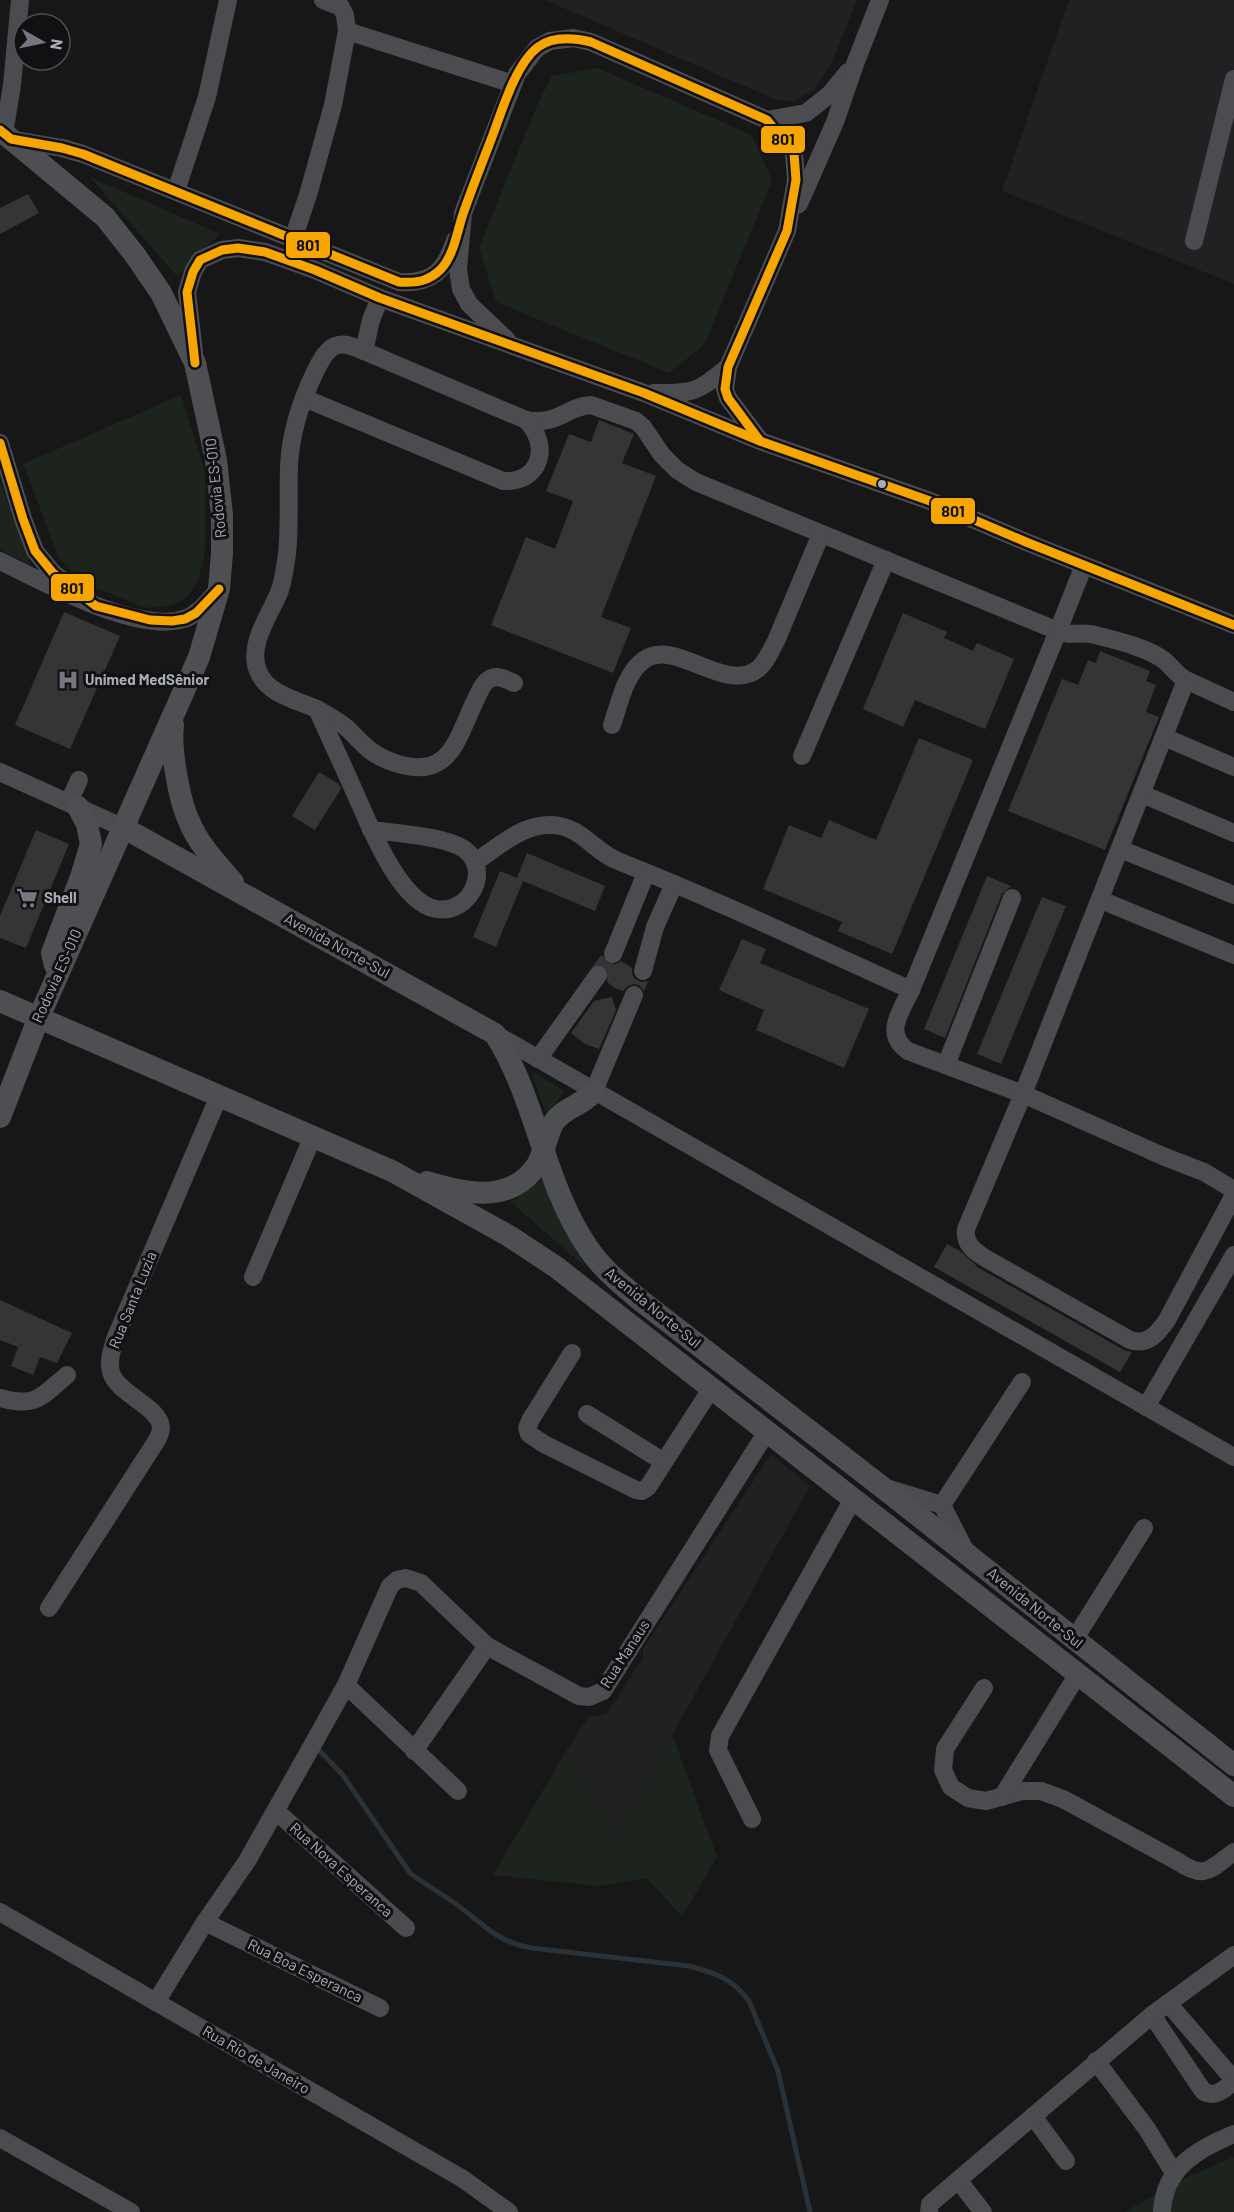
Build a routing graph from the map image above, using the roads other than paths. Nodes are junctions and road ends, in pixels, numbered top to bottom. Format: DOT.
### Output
graph roads {
  1 [pos="20,0"];
  2 [pos="228,0"];
  3 [pos="323,0"];
  4 [pos="880,0"];
  5 [pos="347,31"];
  6 [pos="855,64"];
  7 [pos="1234,79"];
  8 [pos="513,84"];
  9 [pos="767,120"];
  10 [pos="4,136"];
  11 [pos="176,191"];
  12 [pos="463,213"];
  13 [pos="788,231"];
  14 [pos="293,239"];
  15 [pos="1194,241"];
  16 [pos="380,298"];
  17 [pos="514,346"];
  18 [pos="364,351"];
  19 [pos="195,363"];
  20 [pos="728,367"];
  21 [pos="644,393"];
  22 [pos="304,398"];
  23 [pos="526,420"];
  24 [pos="760,441"];
  25 [pos="0,443"];
  26 [pos="821,534"];
  27 [pos="886,560"];
  28 [pos="0,561"];
  29 [pos="1084,565"];
  30 [pos="219,589"];
  31 [pos="96,606"];
  32 [pos="1234,625"];
  33 [pos="1058,631"];
  34 [pos="1186,680"];
  35 [pos="514,683"];
  36 [pos="1234,702"];
  37 [pos="317,709"];
  38 [pos="175,713"];
  39 [pos="612,725"];
  40 [pos="1164,737"];
  41 [pos="802,756"];
  42 [pos="1234,767"];
  43 [pos="0,772"];
  44 [pos="79,780"];
  45 [pos="1142,794"];
  46 [pos="74,805"];
  47 [pos="124,828"];
  48 [pos="370,830"];
  49 [pos="1234,833"];
  50 [pos="1120,849"];
  51 [pos="475,862"];
  52 [pos="646,873"];
  53 [pos="674,884"];
  54 [pos="246,896"];
  55 [pos="1234,896"];
  56 [pos="1012,898"];
  57 [pos="1101,900"];
  58 [pos="613,954"];
  59 [pos="1234,955"];
  60 [pos="643,971"];
  61 [pos="57,975"];
  62 [pos="598,975"];
  63 [pos="911,990"];
  64 [pos="634,995"];
  65 [pos="0,1001"];
  66 [pos="39,1017"];
  67 [pos="495,1034"];
  68 [pos="538,1059"];
  69 [pos="946,1065"];
  70 [pos="594,1091"];
  71 [pos="1023,1094"];
  72 [pos="219,1096"];
  73 [pos="0,1117"];
  74 [pos="313,1136"];
  75 [pos="543,1154"];
  76 [pos="392,1171"];
  77 [pos="1234,1193"];
  78 [pos="1234,1255"];
  79 [pos="253,1277"];
  80 [pos="572,1353"];
  81 [pos="67,1375"];
  82 [pos="1022,1382"];
  83 [pos="711,1389"];
  84 [pos="0,1398"];
  85 [pos="1146,1407"];
  86 [pos="588,1414"];
  87 [pos="766,1433"];
  88 [pos="1234,1458"];
  89 [pos="664,1462"];
  90 [pos="882,1487"];
  91 [pos="853,1499"];
  92 [pos="942,1505"];
  93 [pos="1144,1528"];
  94 [pos="967,1555"];
  95 [pos="48,1608"];
  96 [pos="1074,1640"];
  97 [pos="487,1646"];
  98 [pos="1078,1674"];
  99 [pos="346,1685"];
  100 [pos="984,1688"];
  101 [pos="414,1751"];
  102 [pos="1234,1765"];
  103 [pos="458,1791"];
  104 [pos="1234,1796"];
  105 [pos="1002,1797"];
  106 [pos="276,1812"];
  107 [pos="752,1819"];
  108 [pos="1234,1852"];
  109 [pos="0,1912"];
  110 [pos="205,1922"];
  111 [pos="406,1928"];
  112 [pos="1234,1955"];
  113 [pos="156,2002"];
  114 [pos="1168,2003"];
  115 [pos="380,2008"];
  116 [pos="1152,2015"];
  117 [pos="1096,2061"];
  118 [pos="1234,2080"];
  119 [pos="1033,2116"];
  120 [pos="1234,2134"];
  121 [pos="0,2138"];
  122 [pos="1066,2161"];
  123 [pos="1174,2173"];
  124 [pos="958,2180"];
  125 [pos="131,2212"];
  126 [pos="509,2212"];
  127 [pos="929,2212"];
  128 [pos="983,2212"];
  129 [pos="1162,2212"];
  1 -- 10 [label="street"];
  2 -- 11 [label="street"];
  3 -- 5 [label="street"];
  4 -- 6 [label="street"];
  5 -- 8 [label="street"];
  5 -- 14 [label="street"];
  6 -- 9 [label="street"];
  6 -- 13 [label="street"];
  7 -- 15 [label="street"];
  8 -- 9 [label="street"];
  8 -- 12 [label="street"];
  9 -- 13 [label="street"];
  10 -- 11 [label="street"];
  10 -- 19 [label="main road, Rodovia ES-010"];
  11 -- 14 [label="street"];
  12 -- 14 [label="street"];
  12 -- 17 [label="street"];
  13 -- 20 [label="street"];
  16 -- 17 [label="street"];
  16 -- 18 [label="street"];
  16 -- 19 [label="street"];
  17 -- 21 [label="street"];
  18 -- 22 [label="street"];
  18 -- 23 [label="street"];
  19 -- 30 [label="main road, Rodovia ES-010"];
  20 -- 21 [label="street"];
  20 -- 24 [label="street"];
  21 -- 24 [label="street"];
  22 -- 23 [label="street"];
  22 -- 37 [label="street"];
  23 -- 26 [label="street"];
  24 -- 29 [label="street"];
  25 -- 31 [label="street"];
  26 -- 27 [label="street"];
  26 -- 39 [label="street"];
  27 -- 33 [label="street"];
  27 -- 41 [label="street"];
  28 -- 31 [label="street"];
  29 -- 32 [label="street"];
  29 -- 33 [label="street"];
  30 -- 31 [label="street"];
  30 -- 38 [label="main road, Rodovia ES-010"];
  33 -- 34 [label="street"];
  33 -- 63 [label="street"];
  34 -- 36 [label="street"];
  34 -- 40 [label="street"];
  35 -- 37 [label="street"];
  37 -- 48 [label="street"];
  38 -- 47 [label="main road, Rodovia ES-010"];
  38 -- 54 [label="main road"];
  40 -- 42 [label="street"];
  40 -- 45 [label="street"];
  43 -- 46 [label="street, Avenida Norte-Sul"];
  44 -- 46 [label="street"];
  45 -- 49 [label="street"];
  45 -- 50 [label="street"];
  46 -- 47 [label="street, Avenida Norte-Sul"];
  46 -- 61 [label="main road"];
  47 -- 54 [label="main road, Avenida Norte-Sul"];
  47 -- 61 [label="main road, Rodovia ES-010"];
  48 -- 51 [label="street"];
  48 -- 51 [label="street"];
  50 -- 55 [label="street"];
  50 -- 57 [label="street"];
  51 -- 52 [label="street"];
  52 -- 53 [label="street"];
  52 -- 58 [label="street"];
  53 -- 60 [label="street"];
  53 -- 63 [label="street"];
  54 -- 67 [label="main road, Avenida Norte-Sul"];
  56 -- 69 [label="street"];
  57 -- 59 [label="street"];
  57 -- 71 [label="street"];
  61 -- 66 [label="main road, Rodovia ES-010"];
  62 -- 68 [label="street"];
  63 -- 69 [label="street"];
  64 -- 70 [label="street"];
  65 -- 66 [label="main road, Avenida Norte-Sul"];
  66 -- 72 [label="main road, Avenida Norte-Sul"];
  66 -- 73 [label="main road, Rodovia ES-010"];
  67 -- 68 [label="street"];
  67 -- 75 [label="main road, Avenida Norte-Sul"];
  68 -- 70 [label="street"];
  69 -- 71 [label="street"];
  70 -- 75 [label="main road"];
  70 -- 85 [label="street"];
  71 -- 77 [label="street"];
  71 -- 77 [label="street"];
  72 -- 74 [label="main road, Avenida Norte-Sul"];
  72 -- 95 [label="street, Rua Santa Luzia"];
  74 -- 76 [label="main road, Avenida Norte-Sul"];
  74 -- 79 [label="street"];
  75 -- 76 [label="main road"];
  75 -- 90 [label="main road, Avenida Norte-Sul"];
  76 -- 83 [label="main road, Avenida Norte-Sul"];
  78 -- 85 [label="street"];
  80 -- 89 [label="street"];
  81 -- 84 [label="street"];
  82 -- 92 [label="street"];
  83 -- 87 [label="main road, Avenida Norte-Sul"];
  83 -- 89 [label="street"];
  85 -- 88 [label="street"];
  86 -- 89 [label="street"];
  87 -- 91 [label="main road, Avenida Norte-Sul"];
  87 -- 97 [label="street, Rua Manaus"];
  90 -- 92 [label="street"];
  90 -- 94 [label="main road, Avenida Norte-Sul"];
  91 -- 98 [label="main road, Avenida Norte-Sul"];
  91 -- 107 [label="street"];
  92 -- 94 [label="street"];
  93 -- 96 [label="street"];
  94 -- 96 [label="main road, Avenida Norte-Sul"];
  96 -- 102 [label="main road, Avenida Norte-Sul"];
  97 -- 99 [label="street, Rua Manaus"];
  97 -- 101 [label="street"];
  98 -- 104 [label="main road, Avenida Norte-Sul"];
  98 -- 105 [label="street"];
  99 -- 101 [label="street"];
  99 -- 106 [label="street"];
  100 -- 105 [label="street"];
  101 -- 103 [label="street"];
  105 -- 108 [label="street"];
  106 -- 110 [label="street"];
  106 -- 111 [label="street, Rua Nova Esperanca"];
  109 -- 113 [label="street, Rua Rio de Janeiro"];
  110 -- 113 [label="street"];
  110 -- 115 [label="street, Rua Boa Esperanca"];
  112 -- 114 [label="street"];
  113 -- 126 [label="street, Rua Rio de Janeiro"];
  114 -- 116 [label="street"];
  114 -- 118 [label="street"];
  116 -- 117 [label="street"];
  116 -- 118 [label="street"];
  117 -- 119 [label="street"];
  117 -- 123 [label="street"];
  119 -- 122 [label="street"];
  119 -- 124 [label="street"];
  120 -- 123 [label="street"];
  121 -- 125 [label="street"];
  123 -- 129 [label="street"];
  124 -- 127 [label="street"];
  124 -- 128 [label="street"];
}
